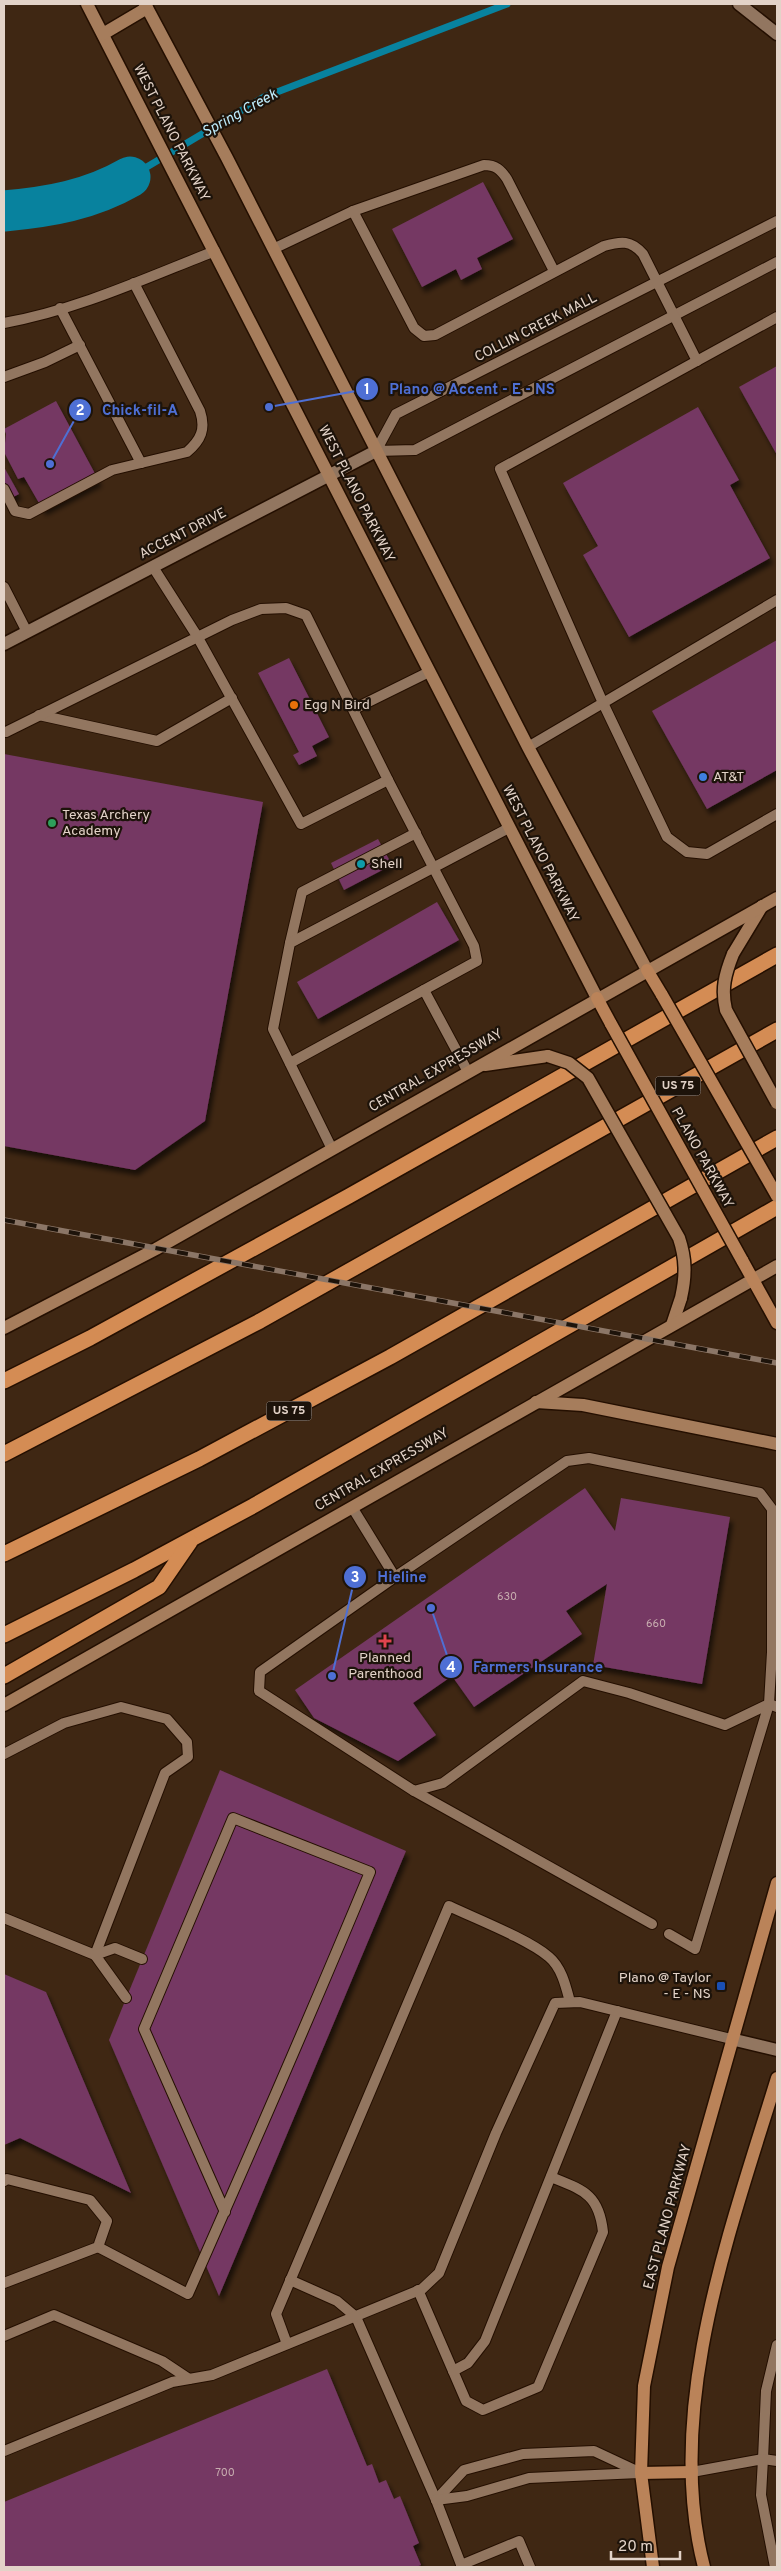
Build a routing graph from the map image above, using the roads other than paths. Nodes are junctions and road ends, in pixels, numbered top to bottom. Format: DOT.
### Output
graph roads {
  1 [pos="87,4"];
  2 [pos="739,4"];
  3 [pos="149,5"];
  4 [pos="103,34"];
  5 [pos="777,34"];
  6 [pos="353,211"];
  7 [pos="777,221"];
  8 [pos="273,249"];
  9 [pos="215,251"];
  10 [pos="777,262"];
  11 [pos="554,271"];
  12 [pos="658,282"];
  13 [pos="134,283"];
  14 [pos="60,308"];
  15 [pos="674,315"];
  16 [pos="777,317"];
  17 [pos="4,323"];
  18 [pos="80,345"];
  19 [pos="698,361"];
  20 [pos="4,377"];
  21 [pos="376,451"];
  22 [pos="141,463"];
  23 [pos="331,475"];
  24 [pos="4,489"];
  25 [pos="153,567"];
  26 [pos="4,587"];
  27 [pos="777,600"];
  28 [pos="27,632"];
  29 [pos="197,636"];
  30 [pos="4,644"];
  31 [pos="429,672"];
  32 [pos="232,698"];
  33 [pos="603,703"];
  34 [pos="354,709"];
  35 [pos="39,715"];
  36 [pos="4,732"];
  37 [pos="528,747"];
  38 [pos="388,780"];
  39 [pos="777,814"];
  40 [pos="509,828"];
  41 [pos="416,833"];
  42 [pos="435,867"];
  43 [pos="777,898"];
  44 [pos="762,906"];
  45 [pos="290,943"];
  46 [pos="777,955"];
  47 [pos="647,970"];
  48 [pos="424,990"];
  49 [pos="597,998"];
  50 [pos="777,1030"];
  51 [pos="290,1064"];
  52 [pos="473,1069"];
  53 [pos="777,1103"];
  54 [pos="777,1138"];
  55 [pos="332,1149"];
  56 [pos="777,1196"];
  57 [pos="777,1207"];
  58 [pos="777,1266"];
  59 [pos="753,1279"];
  60 [pos="777,1323"];
  61 [pos="672,1325"];
  62 [pos="4,1328"];
  63 [pos="4,1381"];
  64 [pos="536,1402"];
  65 [pos="777,1444"];
  66 [pos="4,1454"];
  67 [pos="352,1507"];
  68 [pos="190,1541"];
  69 [pos="4,1554"];
  70 [pos="395,1577"];
  71 [pos="4,1635"];
  72 [pos="4,1676"];
  73 [pos="4,1704"];
  74 [pos="773,1706"];
  75 [pos="4,1754"];
  76 [pos="414,1791"];
  77 [pos="777,1883"];
  78 [pos="4,1918"];
  79 [pos="652,1924"];
  80 [pos="668,1934"];
  81 [pos="95,1955"];
  82 [pos="142,1959"];
  83 [pos="126,1998"];
  84 [pos="570,2002"];
  85 [pos="617,2011"];
  86 [pos="731,2039"];
  87 [pos="777,2050"];
  88 [pos="777,2078"];
  89 [pos="551,2177"];
  90 [pos="4,2181"];
  91 [pos="224,2212"];
  92 [pos="98,2247"];
  93 [pos="290,2280"];
  94 [pos="4,2283"];
  95 [pos="418,2290"];
  96 [pos="356,2317"];
  97 [pos="4,2336"];
  98 [pos="287,2344"];
  99 [pos="777,2345"];
  100 [pos="453,2371"];
  101 [pos="189,2379"];
  102 [pos="4,2451"];
  103 [pos="763,2459"];
  104 [pos="777,2461"];
  105 [pos="692,2472"];
  106 [pos="641,2473"];
  107 [pos="436,2500"];
  108 [pos="462,2566"];
  109 [pos="530,2567"];
  110 [pos="653,2567"];
  111 [pos="704,2567"];
  112 [pos="775,2567"];
  1 -- 4 [label="main road, WEST PLANO PARKWAY"];
  2 -- 5 [label="street"];
  3 -- 4 [label="main road"];
  3 -- 8 [label="main road"];
  4 -- 9 [label="main road, WEST PLANO PARKWAY"];
  6 -- 8 [label="lane"];
  6 -- 11 [label="lane"];
  6 -- 11 [label="lane"];
  7 -- 12 [label="lane, COLLIN CREEK MALL"];
  8 -- 21 [label="main road"];
  9 -- 13 [label="lane"];
  9 -- 23 [label="main road, WEST PLANO PARKWAY"];
  10 -- 15 [label="lane"];
  11 -- 12 [label="lane"];
  12 -- 15 [label="lane"];
  12 -- 21 [label="lane, COLLIN CREEK MALL"];
  13 -- 14 [label="lane"];
  13 -- 22 [label="lane"];
  14 -- 17 [label="lane"];
  14 -- 18 [label="lane"];
  15 -- 19 [label="lane"];
  15 -- 21 [label="lane"];
  16 -- 19 [label="lane"];
  18 -- 20 [label="lane"];
  18 -- 22 [label="lane"];
  19 -- 33 [label="lane"];
  21 -- 23 [label="street, ACCENT DRIVE"];
  21 -- 37 [label="main road"];
  22 -- 24 [label="lane"];
  23 -- 25 [label="street, ACCENT DRIVE"];
  23 -- 31 [label="main road, WEST PLANO PARKWAY"];
  25 -- 28 [label="street, ACCENT DRIVE"];
  25 -- 29 [label="lane"];
  26 -- 28 [label="lane"];
  27 -- 33 [label="lane"];
  28 -- 30 [label="street, ACCENT DRIVE"];
  29 -- 32 [label="lane"];
  29 -- 34 [label="lane"];
  29 -- 35 [label="lane"];
  31 -- 34 [label="lane"];
  31 -- 40 [label="main road, WEST PLANO PARKWAY"];
  32 -- 35 [label="lane"];
  32 -- 38 [label="lane"];
  33 -- 37 [label="lane"];
  33 -- 39 [label="lane"];
  34 -- 38 [label="lane"];
  35 -- 36 [label="lane"];
  37 -- 47 [label="main road"];
  38 -- 41 [label="lane"];
  40 -- 42 [label="lane"];
  40 -- 49 [label="main road, WEST PLANO PARKWAY"];
  41 -- 42 [label="lane"];
  41 -- 45 [label="lane"];
  42 -- 45 [label="lane"];
  42 -- 48 [label="lane"];
  43 -- 44 [label="main road, CENTRAL EXPRESSWAY"];
  44 -- 47 [label="main road, CENTRAL EXPRESSWAY"];
  44 -- 53 [label="main road, bridge"];
  45 -- 51 [label="lane"];
  46 -- 63 [label="highway"];
  47 -- 49 [label="main road, CENTRAL EXPRESSWAY"];
  47 -- 56 [label="main road, bridge"];
  48 -- 51 [label="lane"];
  48 -- 52 [label="lane"];
  49 -- 52 [label="main road, CENTRAL EXPRESSWAY"];
  49 -- 59 [label="main road, PLANO PARKWAY, bridge"];
  50 -- 66 [label="highway, US 75"];
  51 -- 55 [label="lane"];
  52 -- 55 [label="main road, CENTRAL EXPRESSWAY"];
  52 -- 61 [label="main road, bridge"];
  54 -- 69 [label="highway, US 75"];
  55 -- 62 [label="main road, CENTRAL EXPRESSWAY"];
  57 -- 68 [label="highway"];
  58 -- 59 [label="main road, CENTRAL EXPRESSWAY"];
  59 -- 60 [label="main road"];
  59 -- 61 [label="main road, CENTRAL EXPRESSWAY"];
  61 -- 64 [label="main road, CENTRAL EXPRESSWAY"];
  64 -- 65 [label="main road"];
  64 -- 67 [label="main road, CENTRAL EXPRESSWAY"];
  67 -- 70 [label="lane"];
  67 -- 73 [label="main road, CENTRAL EXPRESSWAY"];
  68 -- 71 [label="highway"];
  68 -- 72 [label="highway"];
  70 -- 74 [label="lane"];
  70 -- 76 [label="lane"];
  74 -- 76 [label="lane"];
  74 -- 80 [label="lane"];
  75 -- 81 [label="lane"];
  76 -- 79 [label="lane"];
  77 -- 86 [label="main road, EAST PLANO PARKWAY"];
  78 -- 81 [label="lane"];
  81 -- 82 [label="lane"];
  81 -- 83 [label="lane"];
  84 -- 85 [label="lane"];
  84 -- 93 [label="lane"];
  84 -- 95 [label="lane"];
  85 -- 86 [label="lane"];
  85 -- 89 [label="lane"];
  86 -- 87 [label="street"];
  86 -- 106 [label="main road, EAST PLANO PARKWAY"];
  88 -- 105 [label="main road"];
  89 -- 100 [label="lane"];
  89 -- 100 [label="lane"];
  90 -- 92 [label="lane"];
  91 -- 91 [label="lane"];
  91 -- 92 [label="lane"];
  92 -- 94 [label="lane"];
  93 -- 96 [label="lane"];
  93 -- 98 [label="lane"];
  95 -- 96 [label="lane"];
  95 -- 100 [label="lane"];
  96 -- 98 [label="lane"];
  96 -- 107 [label="lane"];
  97 -- 101 [label="lane"];
  98 -- 101 [label="lane"];
  99 -- 103 [label="lane"];
  101 -- 102 [label="lane"];
  103 -- 104 [label="lane"];
  103 -- 105 [label="lane"];
  103 -- 112 [label="lane"];
  105 -- 106 [label="main road"];
  105 -- 111 [label="main road"];
  106 -- 107 [label="lane"];
  106 -- 107 [label="lane"];
  106 -- 110 [label="main road, EAST PLANO PARKWAY"];
  107 -- 108 [label="lane"];
  108 -- 109 [label="lane"];
}
